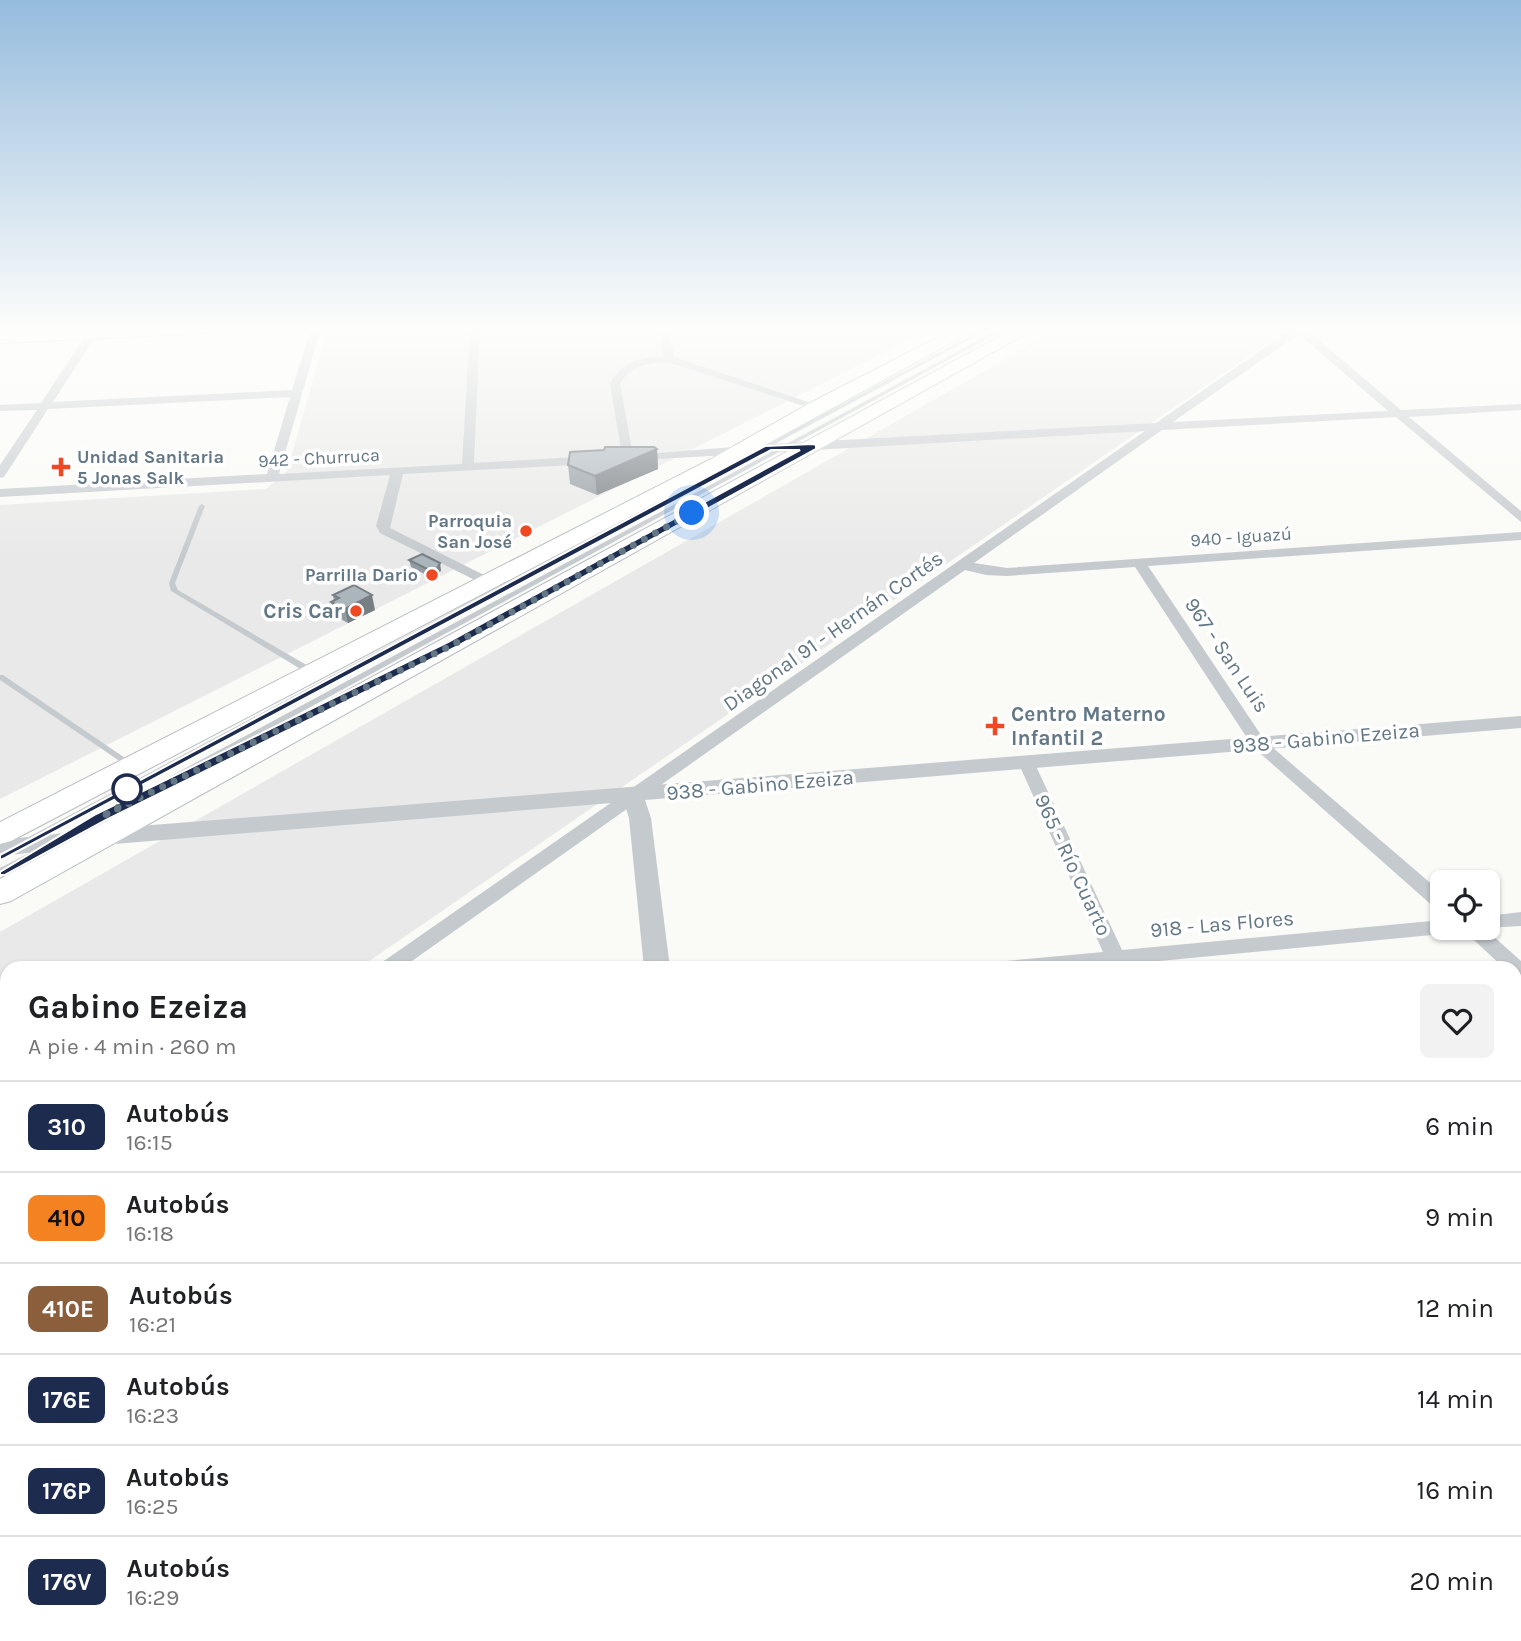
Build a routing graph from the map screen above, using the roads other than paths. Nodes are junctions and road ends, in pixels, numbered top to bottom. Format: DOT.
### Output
graph roads {
  1 [pos="44,405"];
  2 [pos="53,405"];
  3 [pos="294,405"];
  4 [pos="471,405"];
  5 [pos="615,405"];
  6 [pos="810,405"];
  7 [pos="822,405"];
  8 [pos="847,405"];
  9 [pos="865,405"];
  10 [pos="890,405"];
  11 [pos="1190,405"];
  12 [pos="1390,405"];
  13 [pos="817,407"];
  14 [pos="1521,407"];
  15 [pos="0,408"];
  16 [pos="1401,414"];
  17 [pos="1157,428"];
  18 [pos="789,446"];
  19 [pos="769,447"];
  20 [pos="813,447"];
  21 [pos="739,450"];
  22 [pos="614,459"];
  23 [pos="468,467"];
  24 [pos="397,472"];
  25 [pos="0,474"];
  26 [pos="272,478"];
  27 [pos="0,494"];
  28 [pos="202,506"];
  29 [pos="1521,518"];
  30 [pos="1521,536"];
  31 [pos="1139,564"];
  32 [pos="964,565"];
  33 [pos="487,582"];
  34 [pos="313,672"];
  35 [pos="0,677"];
  36 [pos="1521,722"];
  37 [pos="1259,744"];
  38 [pos="1026,762"];
  39 [pos="132,765"];
  40 [pos="633,796"];
  41 [pos="101,827"];
  42 [pos="57,841"];
  43 [pos="4,846"];
  44 [pos="0,872"];
  45 [pos="0,893"];
  46 [pos="1430,893"];
  47 [pos="1521,919"];
  48 [pos="1500,922"];
  49 [pos="1430,928"];
  50 [pos="1485,940"];
  51 [pos="398,961"];
  52 [pos="656,961"];
  53 [pos="1118,961"];
  54 [pos="1127,961"];
  55 [pos="1508,961"];
  1 -- 2 [label="street"];
  1 -- 15 [label="street"];
  1 -- 25 [label="street"];
  3 -- 26 [label="street"];
  4 -- 23 [label="street"];
  5 -- 22 [label="street"];
  6 -- 13 [label="street"];
  7 -- 13 [label="main road"];
  8 -- 19 [label="lane"];
  9 -- 18 [label="lane"];
  10 -- 20 [label="main road"];
  11 -- 17 [label="street, Diagonal 91 - Hernán Cortés"];
  12 -- 16 [label="street"];
  13 -- 21 [label="main road"];
  14 -- 16 [label="street, 942 - Churruca"];
  16 -- 17 [label="street, 942 - Churruca"];
  16 -- 29 [label="street"];
  17 -- 20 [label="street, 942 - Churruca"];
  17 -- 32 [label="street, Diagonal 91 - Hernán Cortés"];
  18 -- 19 [label="street, 942 - Churruca"];
  18 -- 20 [label="street, 942 - Churruca"];
  18 -- 41 [label="lane"];
  19 -- 21 [label="street, 942 - Churruca"];
  19 -- 43 [label="lane"];
  20 -- 41 [label="main road"];
  21 -- 22 [label="street, 942 - Churruca"];
  21 -- 33 [label="main road"];
  22 -- 23 [label="street, 942 - Churruca"];
  23 -- 24 [label="street, 942 - Churruca"];
  24 -- 26 [label="street, 942 - Churruca"];
  24 -- 33 [label="street"];
  26 -- 27 [label="street, 942 - Churruca"];
  28 -- 34 [label="lane"];
  30 -- 31 [label="street, 940 - Iguazú"];
  31 -- 32 [label="street, 940 - Iguazú"];
  31 -- 37 [label="street, 967 - San Luis"];
  32 -- 40 [label="street, Diagonal 91 - Hernán Cortés"];
  33 -- 34 [label="main road"];
  34 -- 39 [label="main road"];
  35 -- 39 [label="lane"];
  36 -- 37 [label="street, 938 - Gabino Ezeiza"];
  37 -- 38 [label="street, 938 - Gabino Ezeiza"];
  37 -- 46 [label="street, 967 - San Luis"];
  38 -- 40 [label="street, 938 - Gabino Ezeiza"];
  38 -- 53 [label="street, 965 - Río Cuarto"];
  39 -- 43 [label="main road"];
  40 -- 41 [label="street, 938 - Gabino Ezeiza"];
  40 -- 51 [label="street, Diagonal 91 - Hernán Cortés"];
  40 -- 52 [label="street"];
  41 -- 42 [label="street, 938 - Gabino Ezeiza"];
  41 -- 45 [label="main road"];
  42 -- 43 [label="street, 938 - Gabino Ezeiza"];
  42 -- 44 [label="lane"];
  47 -- 48 [label="street"];
  49 -- 54 [label="street, 918 - Las Flores"];
  50 -- 55 [label="street"];
}
